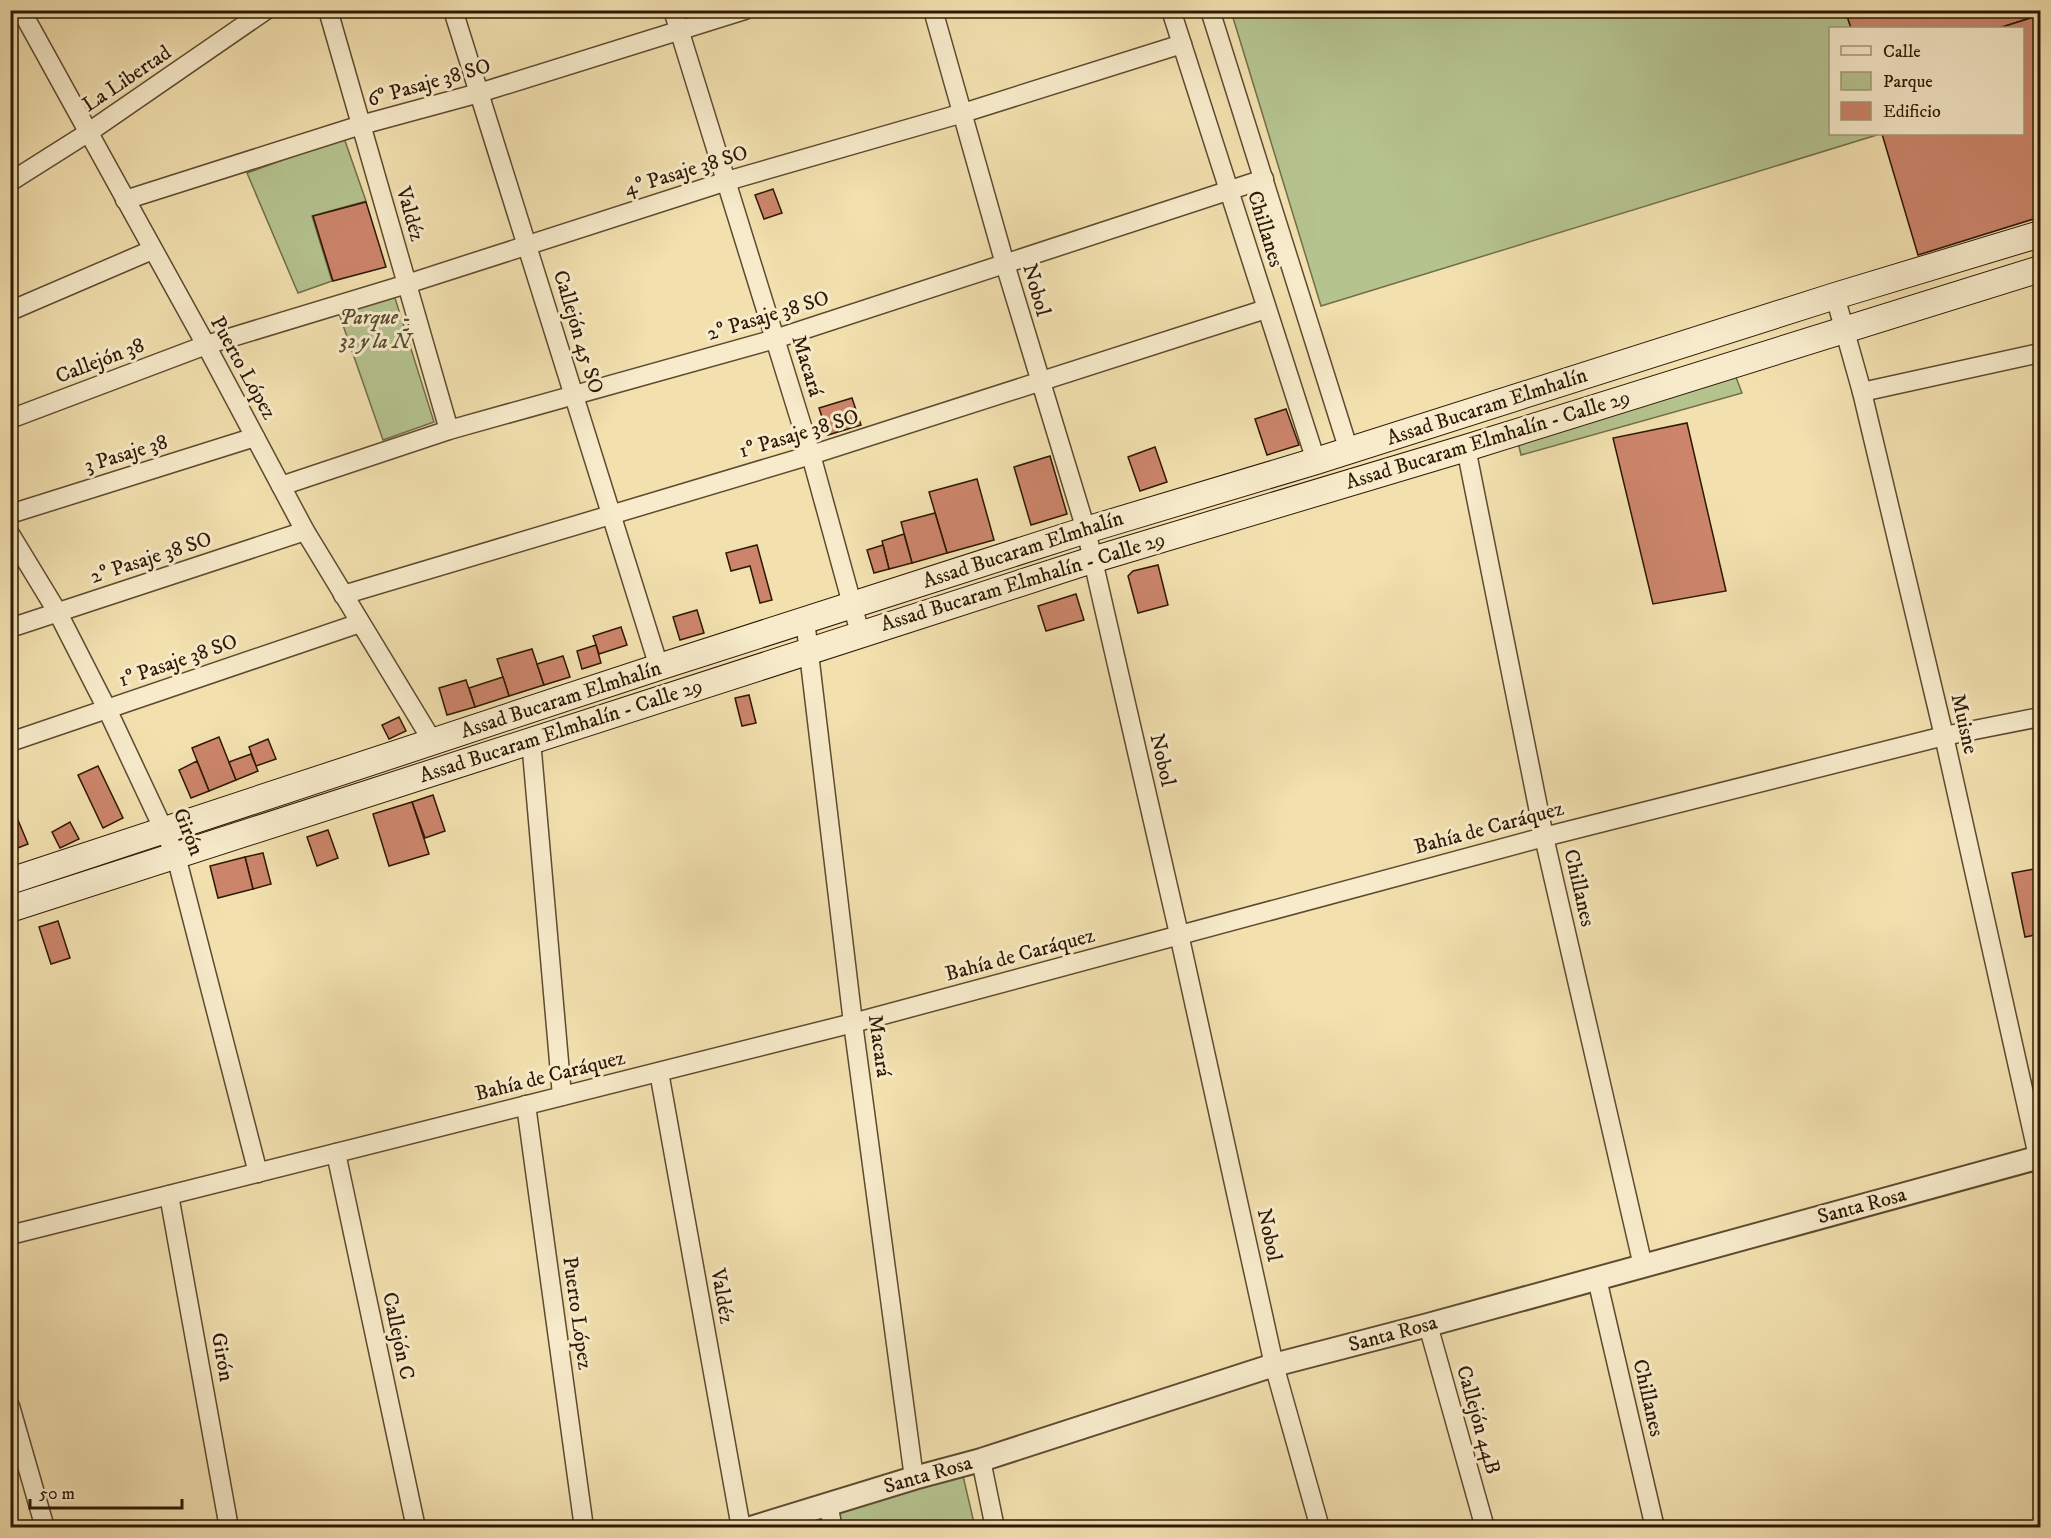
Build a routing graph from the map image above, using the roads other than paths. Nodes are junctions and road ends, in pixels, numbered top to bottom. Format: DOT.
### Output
graph roads {
  1 [pos="21,10"];
  2 [pos="266,10"];
  3 [pos="328,10"];
  4 [pos="453,10"];
  5 [pos="673,10"];
  6 [pos="745,10"];
  7 [pos="933,10"];
  8 [pos="1172,10"];
  9 [pos="1210,10"];
  10 [pos="679,30"];
  11 [pos="1182,44"];
  12 [pos="479,93"];
  13 [pos="963,113"];
  14 [pos="361,126"];
  15 [pos="89,132"];
  16 [pos="1264,179"];
  17 [pos="727,181"];
  18 [pos="10,182"];
  19 [pos="1229,189"];
  20 [pos="125,200"];
  21 [pos="2040,234"];
  22 [pos="527,246"];
  23 [pos="152,250"];
  24 [pos="1005,264"];
  25 [pos="2040,269"];
  26 [pos="407,284"];
  27 [pos="1835,296"];
  28 [pos="1266,309"];
  29 [pos="10,311"];
  30 [pos="1846,330"];
  31 [pos="775,339"];
  32 [pos="206,345"];
  33 [pos="2040,353"];
  34 [pos="1040,382"];
  35 [pos="1862,392"];
  36 [pos="575,396"];
  37 [pos="10,419"];
  38 [pos="449,430"];
  39 [pos="255,437"];
  40 [pos="1466,448"];
  41 [pos="1349,451"];
  42 [pos="811,455"];
  43 [pos="1316,461"];
  44 [pos="281,486"];
  45 [pos="10,514"];
  46 [pos="611,514"];
  47 [pos="1086,530"];
  48 [pos="305,531"];
  49 [pos="10,534"];
  50 [pos="1092,560"];
  51 [pos="343,596"];
  52 [pos="852,605"];
  53 [pos="58,613"];
  54 [pos="805,620"];
  55 [pos="360,624"];
  56 [pos="10,628"];
  57 [pos="860,633"];
  58 [pos="809,651"];
  59 [pos="659,666"];
  60 [pos="107,709"];
  61 [pos="2040,717"];
  62 [pos="1944,736"];
  63 [pos="531,740"];
  64 [pos="10,742"];
  65 [pos="433,742"];
  66 [pos="165,831"];
  67 [pos="1544,837"];
  68 [pos="176,856"];
  69 [pos="10,881"];
  70 [pos="10,909"];
  71 [pos="1179,934"];
  72 [pos="853,1023"];
  73 [pos="659,1072"];
  74 [pos="562,1096"];
  75 [pos="526,1105"];
  76 [pos="336,1153"];
  77 [pos="2040,1160"];
  78 [pos="258,1173"];
  79 [pos="170,1195"];
  80 [pos="10,1235"];
  81 [pos="1643,1266"];
  82 [pos="1597,1279"];
  83 [pos="1428,1325"];
  84 [pos="1274,1365"];
  85 [pos="10,1406"];
  86 [pos="981,1460"];
  87 [pos="914,1478"];
  88 [pos="828,1505"];
  89 [pos="45,1527"];
  90 [pos="229,1527"];
  91 [pos="416,1527"];
  92 [pos="584,1527"];
  93 [pos="741,1527"];
  94 [pos="751,1527"];
  95 [pos="833,1527"];
  96 [pos="995,1527"];
  97 [pos="1320,1527"];
  98 [pos="1485,1527"];
  99 [pos="1655,1527"];
  1 -- 15 [label="street, Puerto López"];
  2 -- 15 [label="street, La Libertad"];
  3 -- 14 [label="street, Valdéz"];
  4 -- 12 [label="street, Callejón 45 SO"];
  5 -- 10 [label="street, Macará"];
  6 -- 10 [label="street, 6º Pasaje 38 SO"];
  7 -- 13 [label="street, Nobol"];
  8 -- 11 [label="street, Chillanes"];
  9 -- 16 [label="street, Chillanes"];
  10 -- 12 [label="street, 6º Pasaje 38 SO"];
  10 -- 17 [label="street, Macará"];
  11 -- 13 [label="street, 4º Pasaje 38 SO"];
  11 -- 19 [label="street, Chillanes"];
  12 -- 14 [label="street, 6º Pasaje 38 SO"];
  12 -- 22 [label="street, Callejón 45 SO"];
  13 -- 17 [label="street, 4º Pasaje 38 SO"];
  13 -- 24 [label="street, Nobol"];
  14 -- 20 [label="street, 6º Pasaje 38 SO"];
  14 -- 26 [label="street, Valdéz"];
  15 -- 18 [label="street, La Libertad"];
  15 -- 20 [label="street, Puerto López"];
  16 -- 19 [label="street, 2º Pasaje 38 SO"];
  16 -- 41 [label="street, Chillanes"];
  17 -- 22 [label="street, 4º Pasaje 38 SO"];
  17 -- 31 [label="street, Macará"];
  19 -- 24 [label="street, 2º Pasaje 38 SO"];
  19 -- 28 [label="street, Chillanes"];
  20 -- 23 [label="street, Puerto López"];
  21 -- 27 [label="main road, Assad Bucaram Elmhalín"];
  22 -- 26 [label="street, 4º Pasaje 38 SO"];
  22 -- 36 [label="street, Callejón 45 SO"];
  23 -- 29 [label="street"];
  23 -- 32 [label="street, Puerto López"];
  24 -- 31 [label="street, 2º Pasaje 38 SO"];
  24 -- 34 [label="street, Nobol"];
  25 -- 30 [label="main road, Assad Bucaram Elmhalín - Calle 29"];
  26 -- 32 [label="street, 4º Pasaje 38 SO"];
  26 -- 38 [label="street, Valdéz"];
  27 -- 30 [label="street, Muisne"];
  27 -- 41 [label="main road, Assad Bucaram Elmhalín"];
  28 -- 34 [label="street, 1º Pasaje 38 SO"];
  28 -- 43 [label="street, Chillanes"];
  30 -- 35 [label="street, Muisne"];
  30 -- 40 [label="main road, Assad Bucaram Elmhalín - Calle 29"];
  31 -- 36 [label="street, 2º Pasaje 38 SO"];
  31 -- 42 [label="street, Macará"];
  32 -- 37 [label="street, Callejón 38"];
  32 -- 39 [label="street, Puerto López"];
  33 -- 35 [label="street"];
  34 -- 42 [label="street, 1º Pasaje 38 SO"];
  34 -- 47 [label="street, Nobol"];
  35 -- 62 [label="street, Muisne"];
  36 -- 38 [label="street, 2º Pasaje 38 SO"];
  36 -- 46 [label="street, Callejón 45 SO"];
  38 -- 44 [label="street, 2º Pasaje 38 SO"];
  39 -- 44 [label="street, Puerto López"];
  39 -- 45 [label="street, 3 Pasaje 38"];
  40 -- 50 [label="main road, Assad Bucaram Elmhalín - Calle 29"];
  40 -- 67 [label="street, Chillanes"];
  41 -- 43 [label="main road, Assad Bucaram Elmhalín"];
  42 -- 46 [label="street, 1º Pasaje 38 SO"];
  42 -- 52 [label="street, Macará"];
  43 -- 47 [label="main road, Assad Bucaram Elmhalín"];
  44 -- 48 [label="street, Puerto López"];
  46 -- 51 [label="street, 1º Pasaje 38 SO"];
  46 -- 59 [label="street, Callejón 45 SO"];
  47 -- 50 [label="street, Nobol"];
  47 -- 52 [label="main road, Assad Bucaram Elmhalín"];
  48 -- 51 [label="street, Puerto López"];
  48 -- 53 [label="street, 2º Pasaje 38 SO"];
  49 -- 53 [label="street, Girón"];
  50 -- 57 [label="main road, Assad Bucaram Elmhalín - Calle 29"];
  50 -- 71 [label="street, Nobol"];
  51 -- 55 [label="street, Puerto López"];
  52 -- 54 [label="main road, Assad Bucaram Elmhalín"];
  52 -- 57 [label="street, Macará"];
  53 -- 56 [label="street, 2º Pasaje 38 SO"];
  53 -- 60 [label="street, Girón"];
  54 -- 58 [label="street, Macará"];
  54 -- 59 [label="main road, Assad Bucaram Elmhalín"];
  55 -- 60 [label="street, 1º Pasaje 38 SO"];
  55 -- 65 [label="street, Puerto López"];
  57 -- 58 [label="main road, Assad Bucaram Elmhalín - Calle 29"];
  58 -- 63 [label="main road, Assad Bucaram Elmhalín - Calle 29"];
  58 -- 72 [label="street, Macará"];
  59 -- 65 [label="main road, Assad Bucaram Elmhalín"];
  60 -- 64 [label="street, 1º Pasaje 38 SO"];
  60 -- 66 [label="street, Girón"];
  61 -- 62 [label="street, Bahía de Caráquez"];
  62 -- 67 [label="street, Bahía de Caráquez"];
  62 -- 77 [label="street, Muisne"];
  63 -- 68 [label="main road, Assad Bucaram Elmhalín - Calle 29"];
  63 -- 74 [label="street"];
  65 -- 66 [label="main road, Assad Bucaram Elmhalín"];
  66 -- 68 [label="street, Girón"];
  66 -- 69 [label="main road, Assad Bucaram Elmhalín"];
  67 -- 71 [label="street, Bahía de Caráquez"];
  67 -- 81 [label="street, Chillanes"];
  68 -- 70 [label="main road, Assad Bucaram Elmhalín - Calle 29"];
  68 -- 78 [label="street, Girón"];
  71 -- 72 [label="street, Bahía de Caráquez"];
  71 -- 84 [label="street, Nobol"];
  72 -- 73 [label="street, Bahía de Caráquez"];
  72 -- 87 [label="street, Macará"];
  73 -- 74 [label="street, Bahía de Caráquez"];
  73 -- 93 [label="street, Valdéz"];
  74 -- 75 [label="street, Bahía de Caráquez"];
  75 -- 76 [label="street, Bahía de Caráquez"];
  75 -- 92 [label="street, Puerto López"];
  76 -- 78 [label="street, Bahía de Caráquez"];
  76 -- 91 [label="street, Callejón C"];
  77 -- 81 [label="street, Santa Rosa"];
  78 -- 79 [label="street, Bahía de Caráquez"];
  79 -- 80 [label="street, Bahía de Caráquez"];
  79 -- 90 [label="street, Girón"];
  81 -- 82 [label="street, Santa Rosa"];
  82 -- 83 [label="street, Santa Rosa"];
  82 -- 99 [label="street, Chillanes"];
  83 -- 84 [label="street, Santa Rosa"];
  83 -- 98 [label="street, Callejón 44B"];
  84 -- 86 [label="street, Santa Rosa"];
  84 -- 97 [label="street, Nobol"];
  85 -- 89 [label="street"];
  86 -- 87 [label="street, Santa Rosa"];
  86 -- 96 [label="street"];
  87 -- 88 [label="street, Santa Rosa"];
  88 -- 94 [label="street, Santa Rosa"];
  88 -- 95 [label="street"];
}
